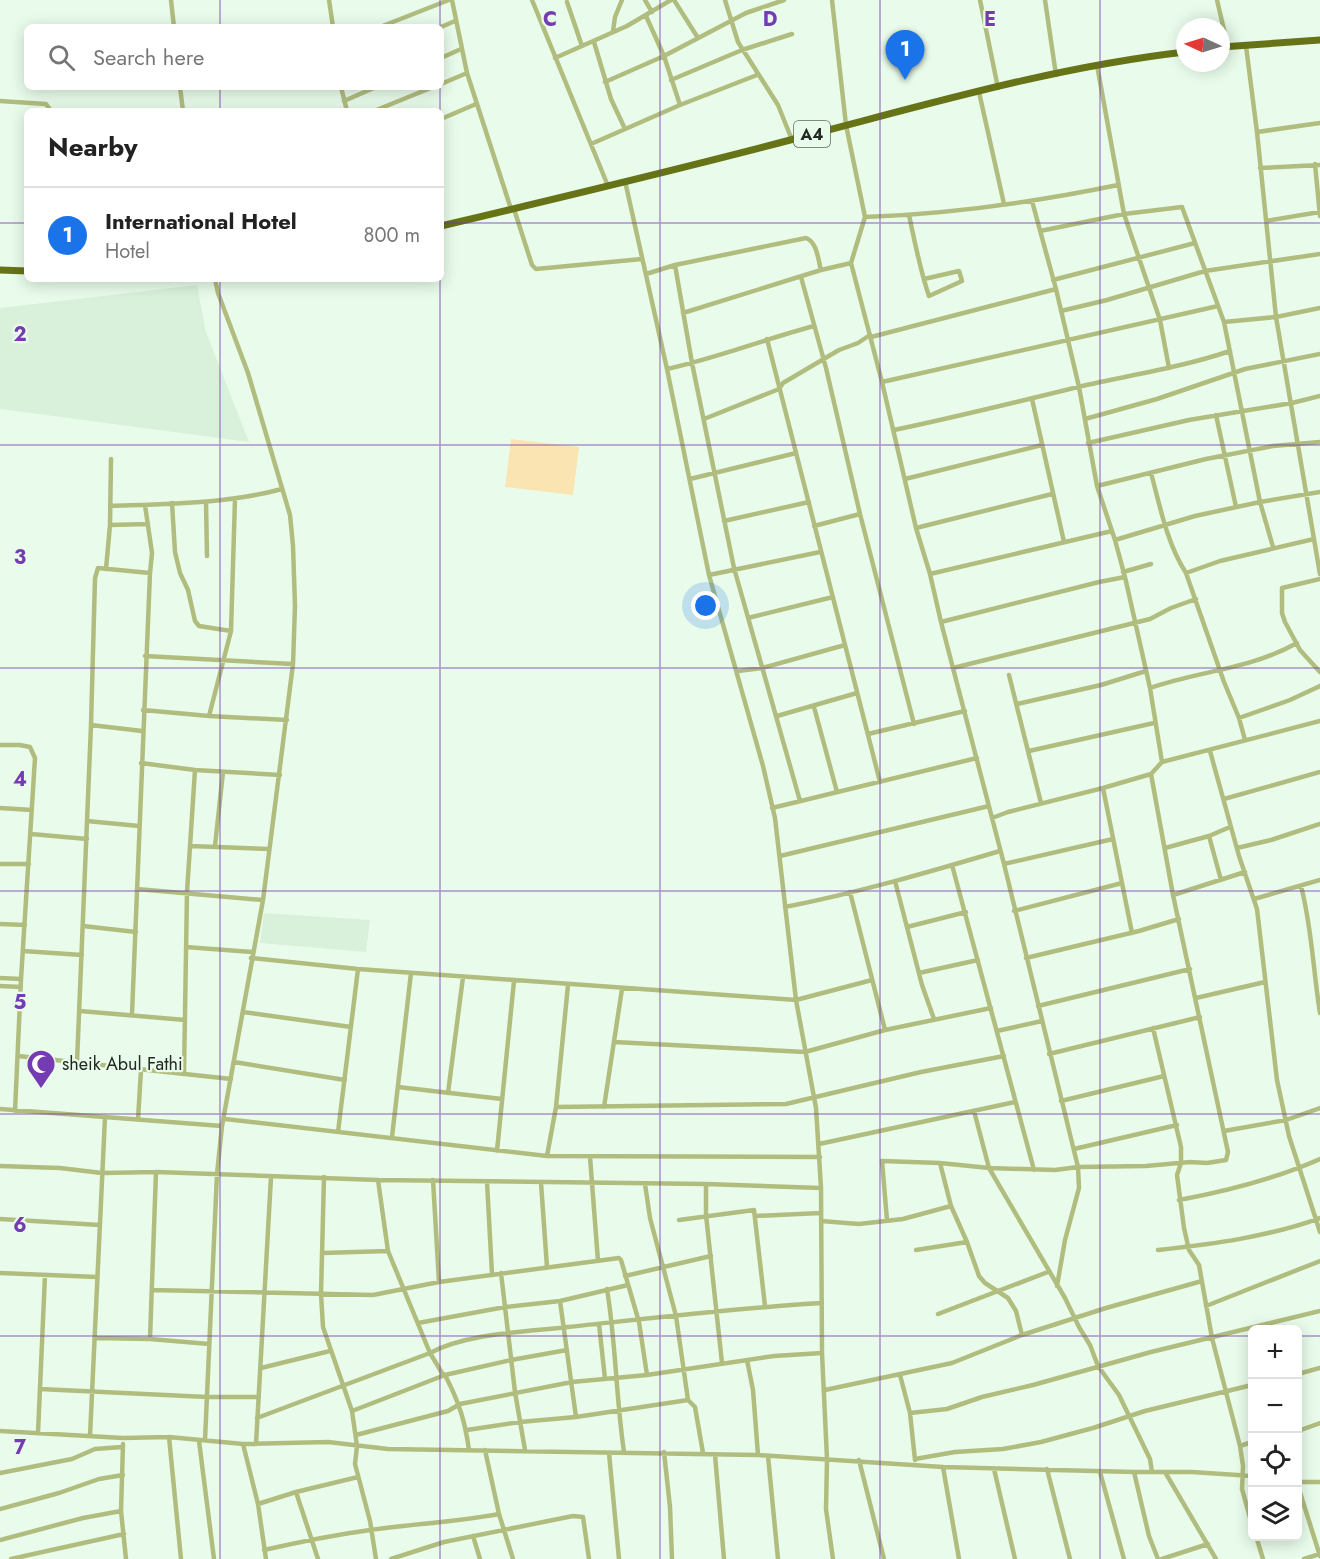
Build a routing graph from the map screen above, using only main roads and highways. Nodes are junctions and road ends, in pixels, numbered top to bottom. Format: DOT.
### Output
graph roads {
  1 [pos="1320,39"];
  2 [pos="1230,47"];
  3 [pos="1176,53"];
  4 [pos="444,225"];
  5 [pos="0,270"];
  6 [pos="24,271"];
  1 -- 2 [label="highway"];
  3 -- 4 [label="highway, A4"];
  5 -- 6 [label="highway"];
}
